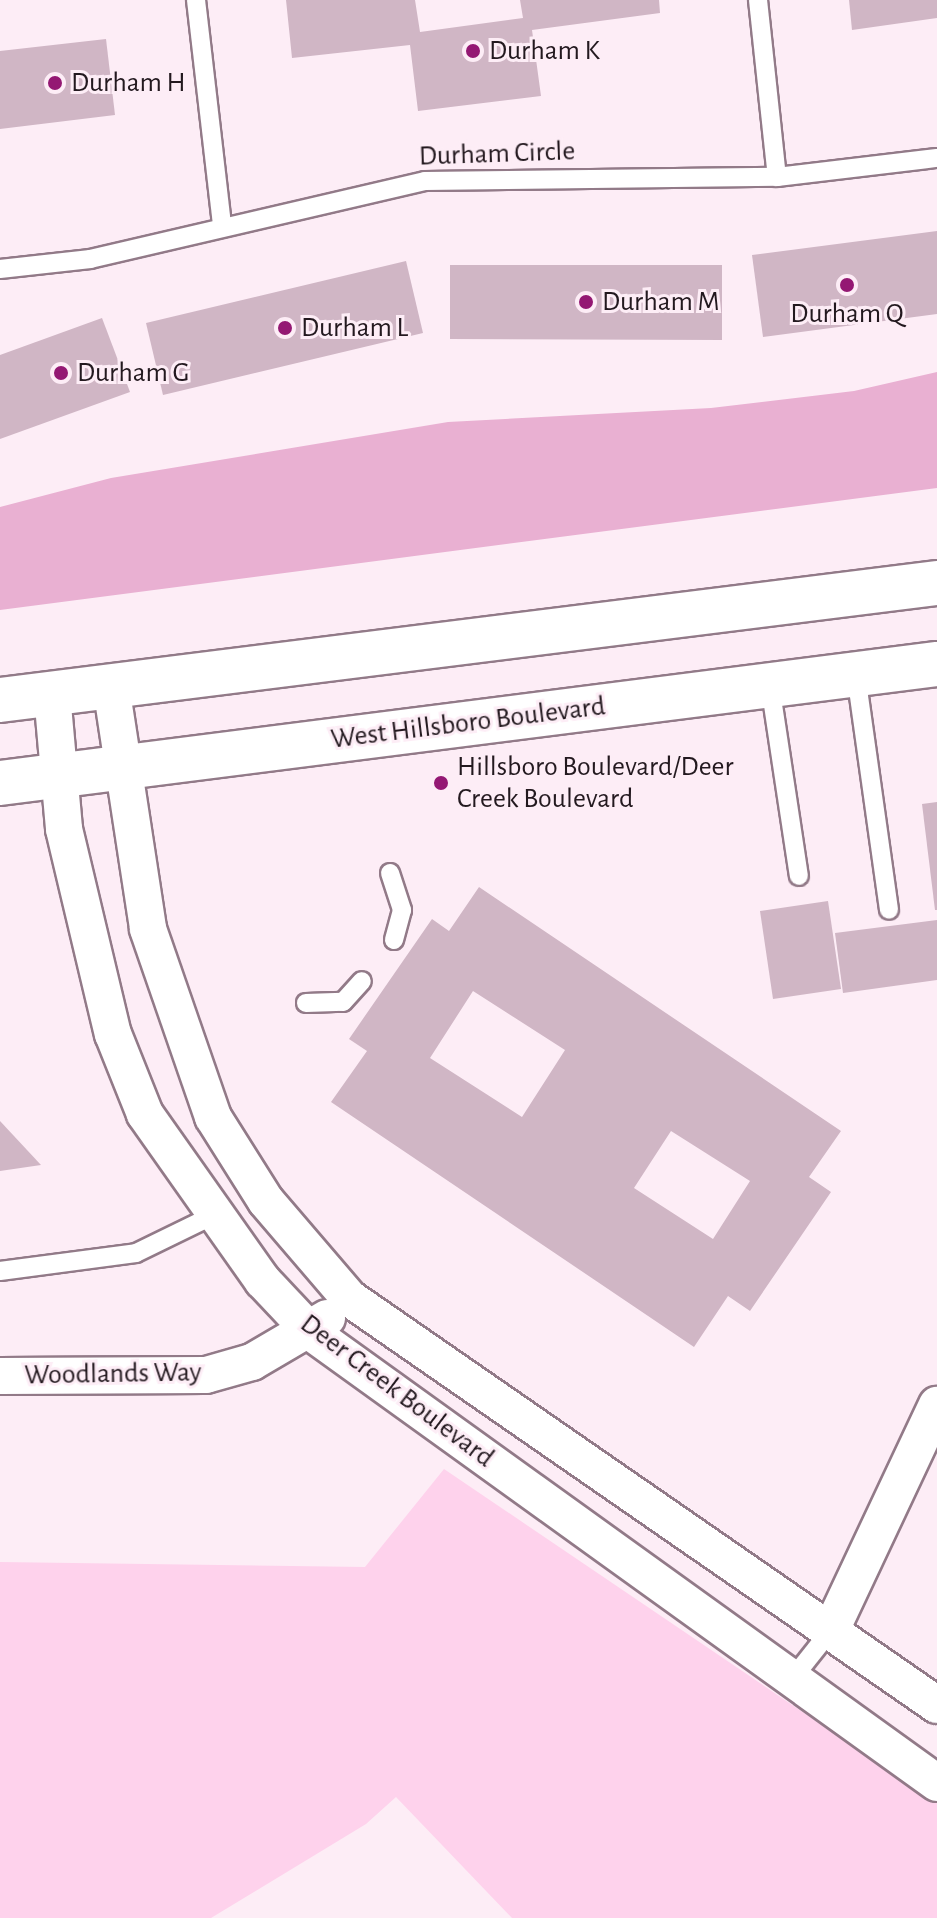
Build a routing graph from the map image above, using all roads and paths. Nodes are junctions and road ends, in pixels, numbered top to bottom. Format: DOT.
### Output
graph roads {
  1 [pos="196,0"];
  2 [pos="758,0"];
  3 [pos="937,158"];
  4 [pos="777,177"];
  5 [pos="222,224"];
  6 [pos="0,269"];
  7 [pos="937,583"];
  8 [pos="937,664"];
  9 [pos="856,674"];
  10 [pos="770,685"];
  11 [pos="111,686"];
  12 [pos="52,694"];
  13 [pos="0,700"];
  14 [pos="122,768"];
  15 [pos="57,775"];
  16 [pos="0,783"];
  17 [pos="390,873"];
  18 [pos="799,876"];
  19 [pos="889,910"];
  20 [pos="394,940"];
  21 [pos="362,981"];
  22 [pos="306,1003"];
  23 [pos="212,1216"];
  24 [pos="0,1271"];
  25 [pos="349,1298"];
  26 [pos="312,1333"];
  27 [pos="0,1376"];
  28 [pos="937,1405"];
  29 [pos="831,1630"];
  30 [pos="792,1679"];
  31 [pos="937,1705"];
  32 [pos="937,1783"];
  1 -- 5 [label="lane"];
  2 -- 4 [label="lane"];
  3 -- 4 [label="lane, Durham Circle"];
  4 -- 5 [label="lane, Durham Circle"];
  5 -- 6 [label="lane, Durham Circle"];
  7 -- 11 [label="main road"];
  8 -- 9 [label="main road, West Hillsboro Boulevard"];
  9 -- 10 [label="main road, West Hillsboro Boulevard"];
  9 -- 19 [label="lane"];
  10 -- 14 [label="main road, West Hillsboro Boulevard"];
  10 -- 18 [label="lane"];
  11 -- 12 [label="main road"];
  11 -- 14 [label="street, Deer Creek Boulevard"];
  12 -- 13 [label="main road"];
  12 -- 15 [label="street, Deer Creek Boulevard"];
  14 -- 15 [label="main road, West Hillsboro Boulevard"];
  14 -- 25 [label="street, Deer Creek Boulevard"];
  15 -- 16 [label="main road, West Hillsboro Boulevard"];
  15 -- 23 [label="street, Deer Creek Boulevard"];
  17 -- 20 [label="lane"];
  21 -- 22 [label="lane"];
  23 -- 24 [label="lane"];
  23 -- 26 [label="street, Deer Creek Boulevard"];
  25 -- 26 [label="street, Woodlands Way"];
  25 -- 29 [label="street, Deer Creek Boulevard"];
  26 -- 27 [label="street, Woodlands Way"];
  26 -- 30 [label="street, Deer Creek Boulevard"];
  28 -- 29 [label="street"];
  29 -- 30 [label="lane"];
  29 -- 31 [label="street, Deer Creek Boulevard"];
  30 -- 32 [label="street, Deer Creek Boulevard"];
}
